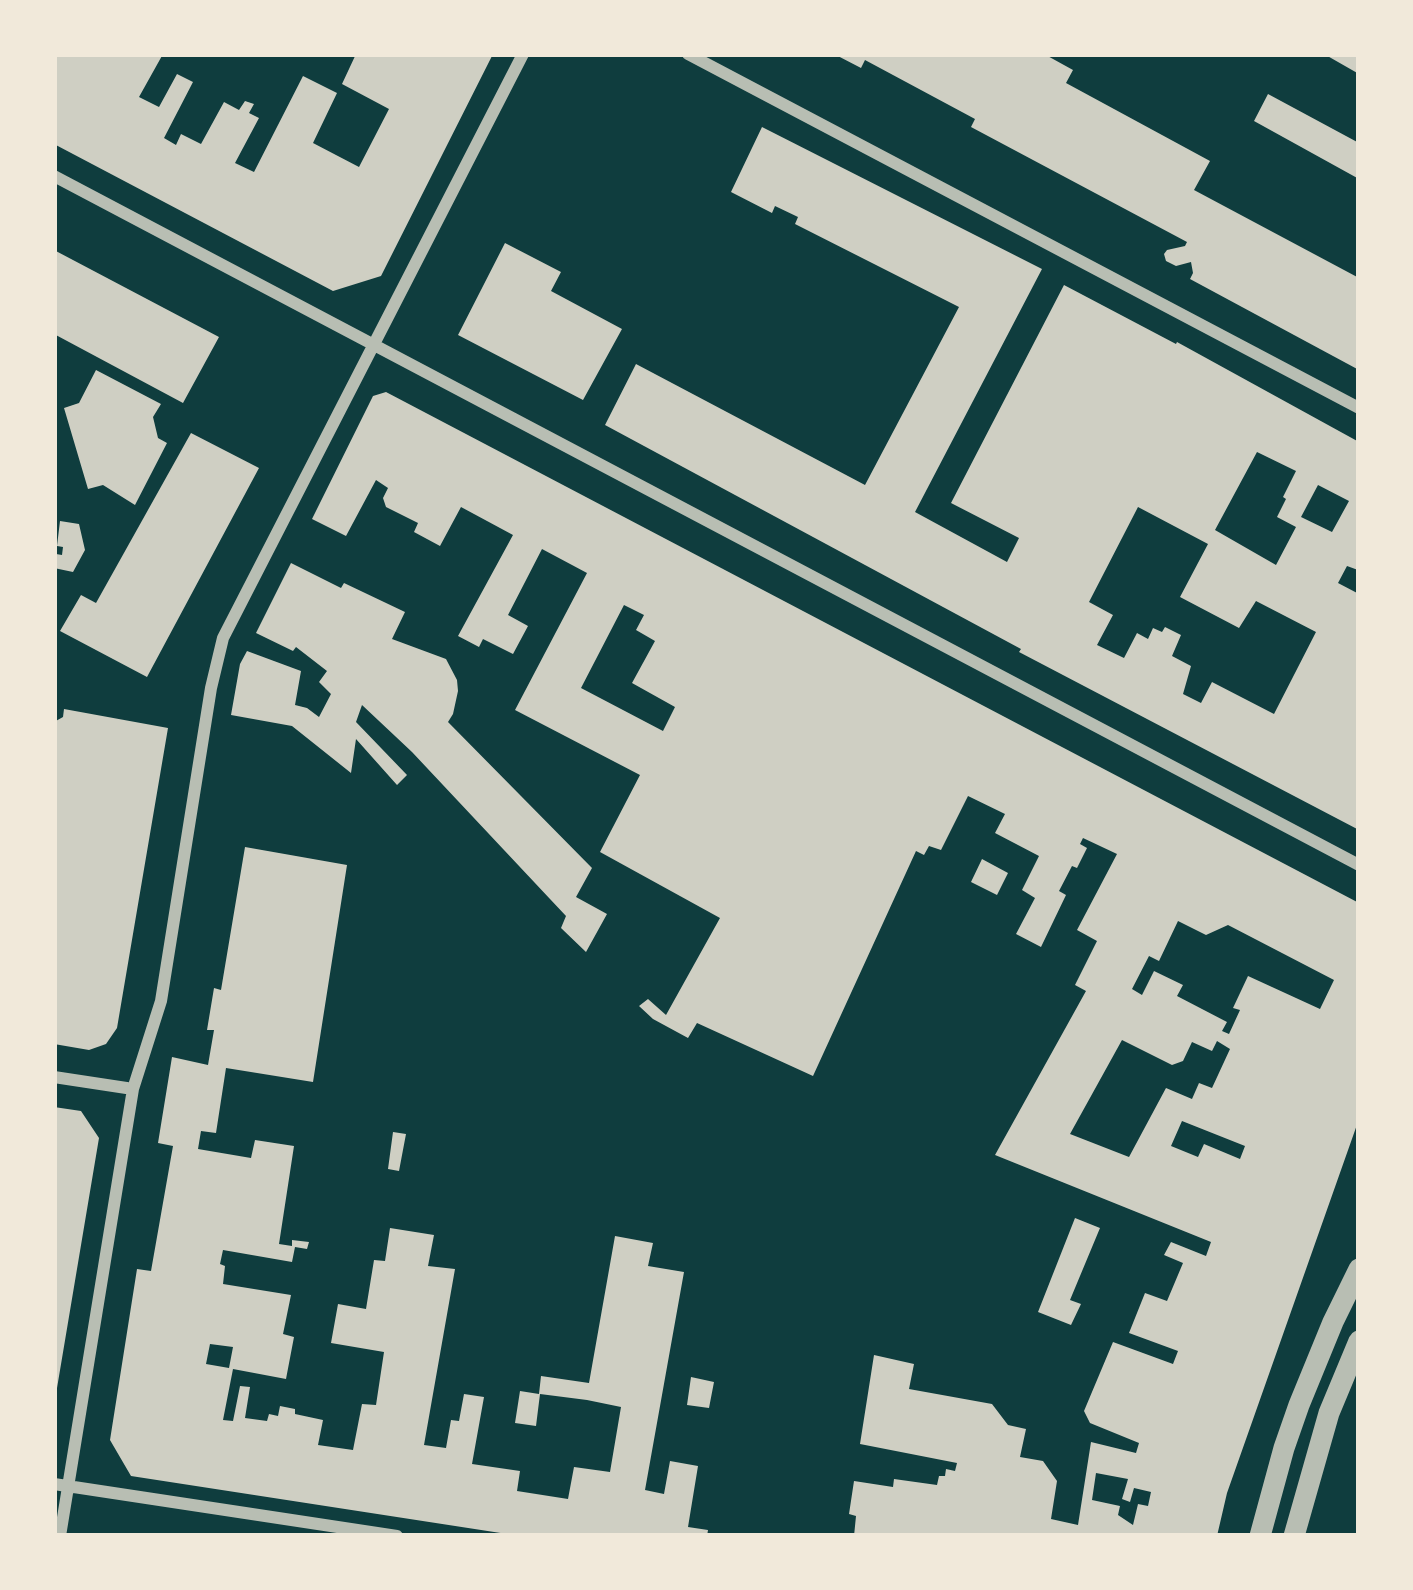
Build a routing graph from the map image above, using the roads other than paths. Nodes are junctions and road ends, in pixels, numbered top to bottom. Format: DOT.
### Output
graph roads {
  1 [pos="524,54"];
  2 [pos="688,54"];
  3 [pos="54,176"];
  4 [pos="375,344"];
  5 [pos="1359,408"];
  6 [pos="1359,865"];
  7 [pos="54,1076"];
  8 [pos="133,1089"];
  9 [pos="1359,1269"];
  10 [pos="1359,1341"];
  11 [pos="61,1485"];
  12 [pos="60,1536"];
  13 [pos="397,1536"];
  14 [pos="1260,1536"];
  15 [pos="1294,1536"];
  1 -- 4 [label="street"];
  2 -- 5 [label="street"];
  3 -- 4 [label="street"];
  4 -- 6 [label="street"];
  4 -- 8 [label="street"];
  7 -- 8 [label="street"];
  8 -- 11 [label="street"];
  9 -- 14 [label="street"];
  10 -- 15 [label="street"];
  11 -- 12 [label="street"];
  11 -- 13 [label="street"];
}
